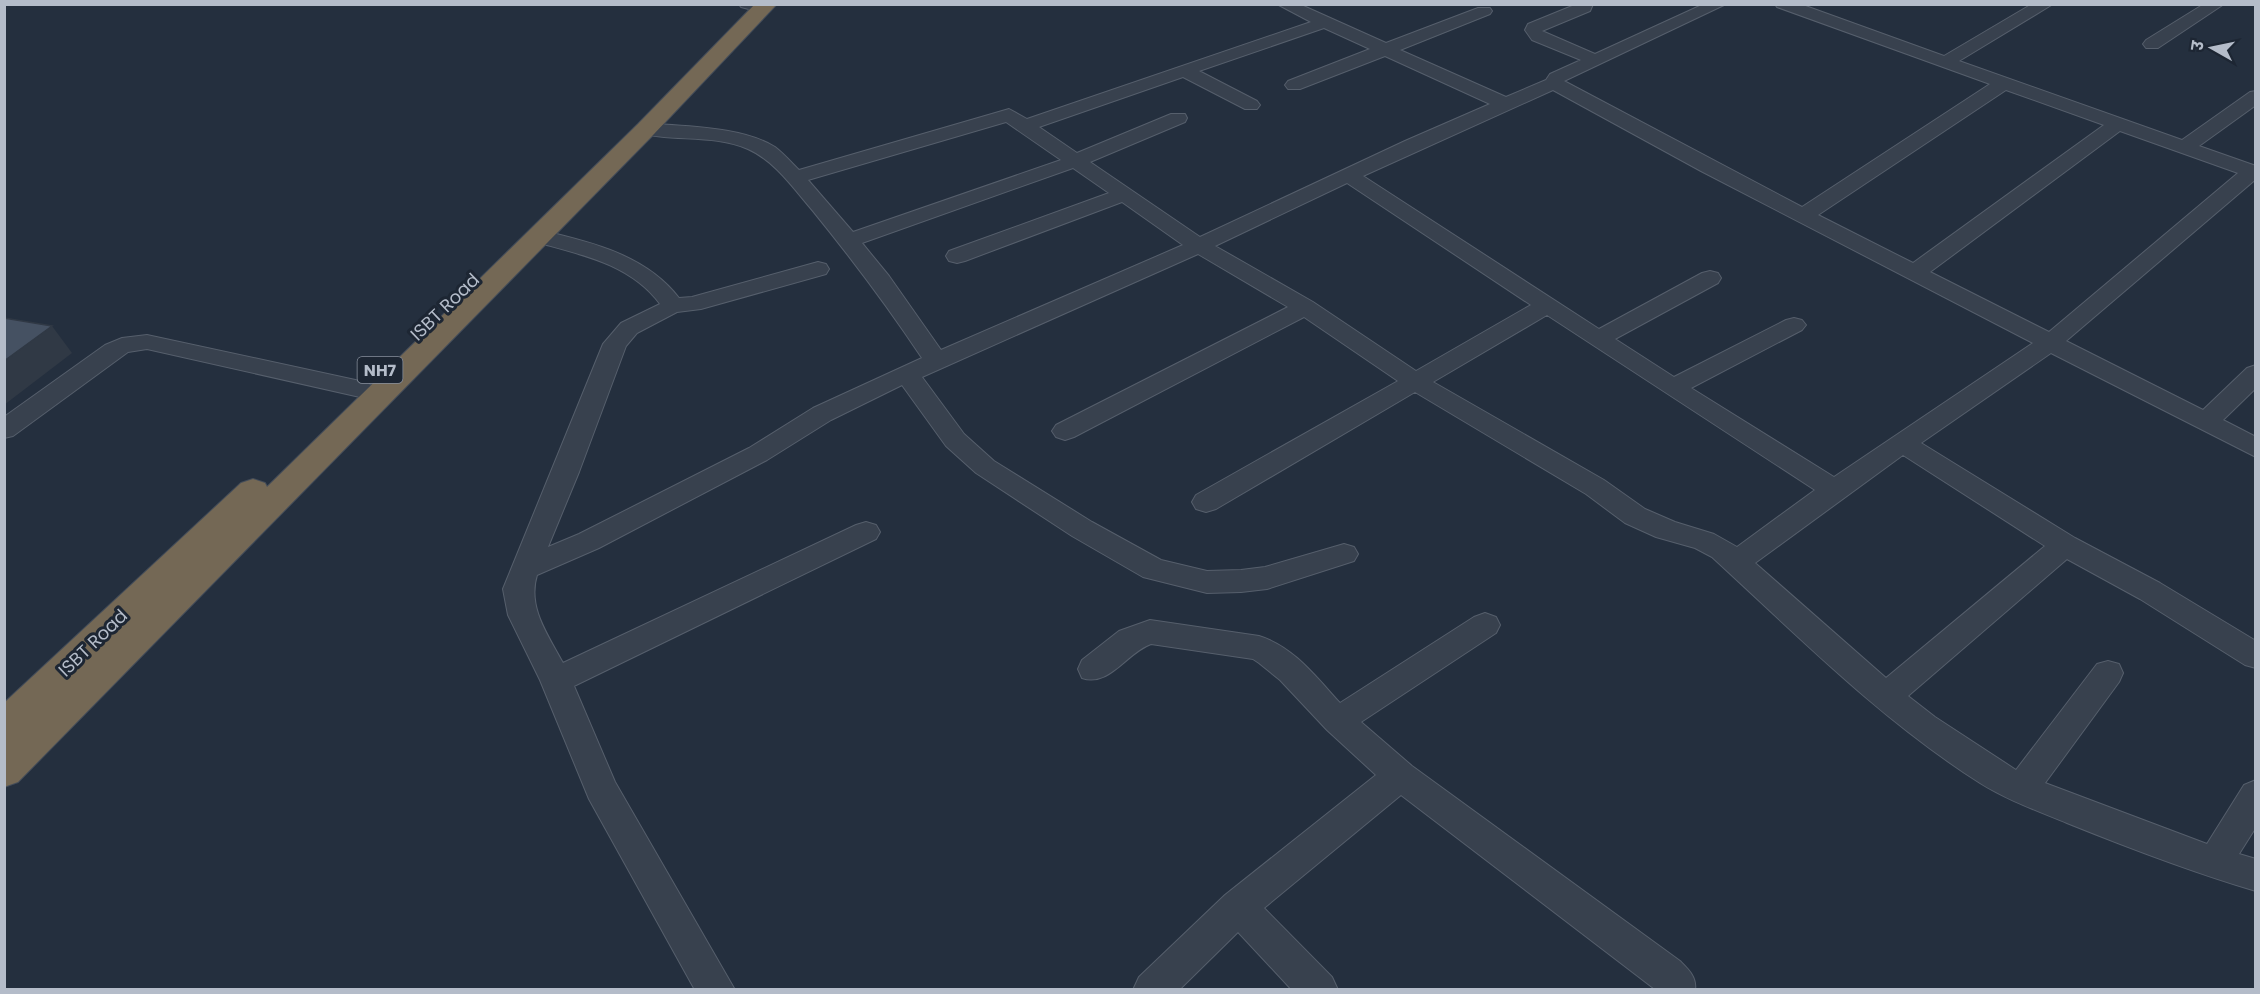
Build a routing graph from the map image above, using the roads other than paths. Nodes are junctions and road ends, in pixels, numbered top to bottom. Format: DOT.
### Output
graph roads {
  1 [pos="1585,4"];
  2 [pos="1718,4"];
  3 [pos="1783,4"];
  4 [pos="2216,4"];
  5 [pos="755,5"];
  6 [pos="1288,5"];
  7 [pos="2035,6"];
  8 [pos="1484,11"];
  9 [pos="1323,23"];
  10 [pos="2152,44"];
  11 [pos="1383,50"];
  12 [pos="1595,60"];
  13 [pos="1945,62"];
  14 [pos="1183,70"];
  15 [pos="1554,83"];
  16 [pos="2004,83"];
  17 [pos="1294,85"];
  18 [pos="2256,96"];
  19 [pos="987,100"];
  20 [pos="1505,104"];
  21 [pos="1251,105"];
  22 [pos="1178,118"];
  23 [pos="1017,120"];
  24 [pos="2117,124"];
  25 [pos="646,129"];
  26 [pos="2184,148"];
  27 [pos="1078,160"];
  28 [pos="2254,173"];
  29 [pos="1350,176"];
  30 [pos="795,177"];
  31 [pos="580,186"];
  32 [pos="1125,194"];
  33 [pos="1803,216"];
  34 [pos="540,236"];
  35 [pos="849,241"];
  36 [pos="1199,246"];
  37 [pos="957,256"];
  38 [pos="818,269"];
  39 [pos="1914,273"];
  40 [pos="1710,278"];
  41 [pos="1548,305"];
  42 [pos="671,306"];
  43 [pos="1305,307"];
  44 [pos="1794,325"];
  45 [pos="1598,339"];
  46 [pos="2051,342"];
  47 [pos="936,362"];
  48 [pos="2256,373"];
  49 [pos="907,374"];
  50 [pos="1416,382"];
  51 [pos="1673,388"];
  52 [pos="360,389"];
  53 [pos="2206,422"];
  54 [pos="4,430"];
  55 [pos="1065,431"];
  56 [pos="1904,444"];
  57 [pos="2256,448"];
  58 [pos="1834,490"];
  59 [pos="1206,502"];
  60 [pos="866,532"];
  61 [pos="2065,545"];
  62 [pos="1344,554"];
  63 [pos="1736,561"];
  64 [pos="525,568"];
  65 [pos="1485,625"];
  66 [pos="2256,657"];
  67 [pos="1093,669"];
  68 [pos="2108,673"];
  69 [pos="556,680"];
  70 [pos="1886,697"];
  71 [pos="1338,721"];
  72 [pos="4,728"];
  73 [pos="4,770"];
  74 [pos="1400,776"];
  75 [pos="2021,789"];
  76 [pos="2256,795"];
  77 [pos="2216,863"];
  78 [pos="2256,875"];
  79 [pos="1238,907"];
  80 [pos="716,990"];
  81 [pos="1152,990"];
  82 [pos="1319,990"];
  83 [pos="1676,990"];
  1 -- 12 [label="street"];
  2 -- 12 [label="street"];
  3 -- 13 [label="street"];
  4 -- 10 [label="street"];
  5 -- 25 [label="highway, NH7"];
  5 -- 31 [label="highway, ISBT Road / NH7"];
  6 -- 9 [label="street"];
  7 -- 13 [label="street"];
  8 -- 11 [label="street"];
  9 -- 11 [label="street"];
  9 -- 14 [label="street"];
  11 -- 17 [label="street"];
  11 -- 20 [label="street"];
  12 -- 15 [label="street"];
  13 -- 16 [label="street"];
  14 -- 21 [label="street"];
  14 -- 23 [label="street"];
  15 -- 20 [label="street"];
  15 -- 33 [label="street"];
  16 -- 24 [label="street"];
  16 -- 33 [label="street"];
  18 -- 26 [label="street"];
  19 -- 23 [label="street"];
  20 -- 29 [label="street"];
  22 -- 27 [label="street"];
  23 -- 27 [label="street"];
  23 -- 30 [label="street"];
  24 -- 26 [label="street"];
  24 -- 39 [label="street"];
  25 -- 30 [label="street"];
  25 -- 31 [label="highway, NH7"];
  26 -- 28 [label="street"];
  27 -- 32 [label="street"];
  27 -- 35 [label="street"];
  28 -- 46 [label="street"];
  29 -- 36 [label="street"];
  29 -- 41 [label="street"];
  30 -- 35 [label="street"];
  31 -- 34 [label="highway, NH7"];
  31 -- 52 [label="highway, ISBT Road / NH7"];
  32 -- 36 [label="street"];
  32 -- 37 [label="street"];
  33 -- 39 [label="street"];
  34 -- 42 [label="street"];
  34 -- 73 [label="highway, NH7"];
  35 -- 47 [label="street"];
  36 -- 43 [label="street"];
  36 -- 47 [label="street"];
  38 -- 42 [label="street"];
  39 -- 46 [label="street"];
  40 -- 45 [label="street"];
  41 -- 45 [label="street"];
  41 -- 50 [label="street"];
  42 -- 64 [label="street"];
  43 -- 50 [label="street"];
  43 -- 55 [label="street"];
  44 -- 51 [label="street"];
  45 -- 51 [label="street"];
  46 -- 53 [label="street"];
  46 -- 56 [label="street"];
  47 -- 49 [label="street"];
  48 -- 53 [label="street"];
  49 -- 62 [label="street"];
  49 -- 64 [label="street"];
  50 -- 59 [label="street"];
  50 -- 63 [label="street"];
  51 -- 58 [label="street"];
  52 -- 54 [label="street"];
  52 -- 72 [label="highway, ISBT Road / NH7"];
  53 -- 57 [label="street"];
  56 -- 58 [label="street"];
  56 -- 61 [label="street"];
  58 -- 63 [label="street"];
  60 -- 69 [label="street"];
  61 -- 66 [label="street"];
  61 -- 70 [label="street"];
  63 -- 70 [label="street"];
  64 -- 69 [label="street"];
  65 -- 71 [label="street"];
  67 -- 71 [label="street"];
  68 -- 75 [label="street"];
  69 -- 80 [label="street"];
  70 -- 75 [label="street"];
  71 -- 74 [label="street"];
  74 -- 79 [label="street"];
  74 -- 83 [label="street"];
  75 -- 77 [label="street"];
  76 -- 77 [label="street"];
  77 -- 78 [label="street"];
  79 -- 81 [label="street"];
  79 -- 82 [label="street"];
}
